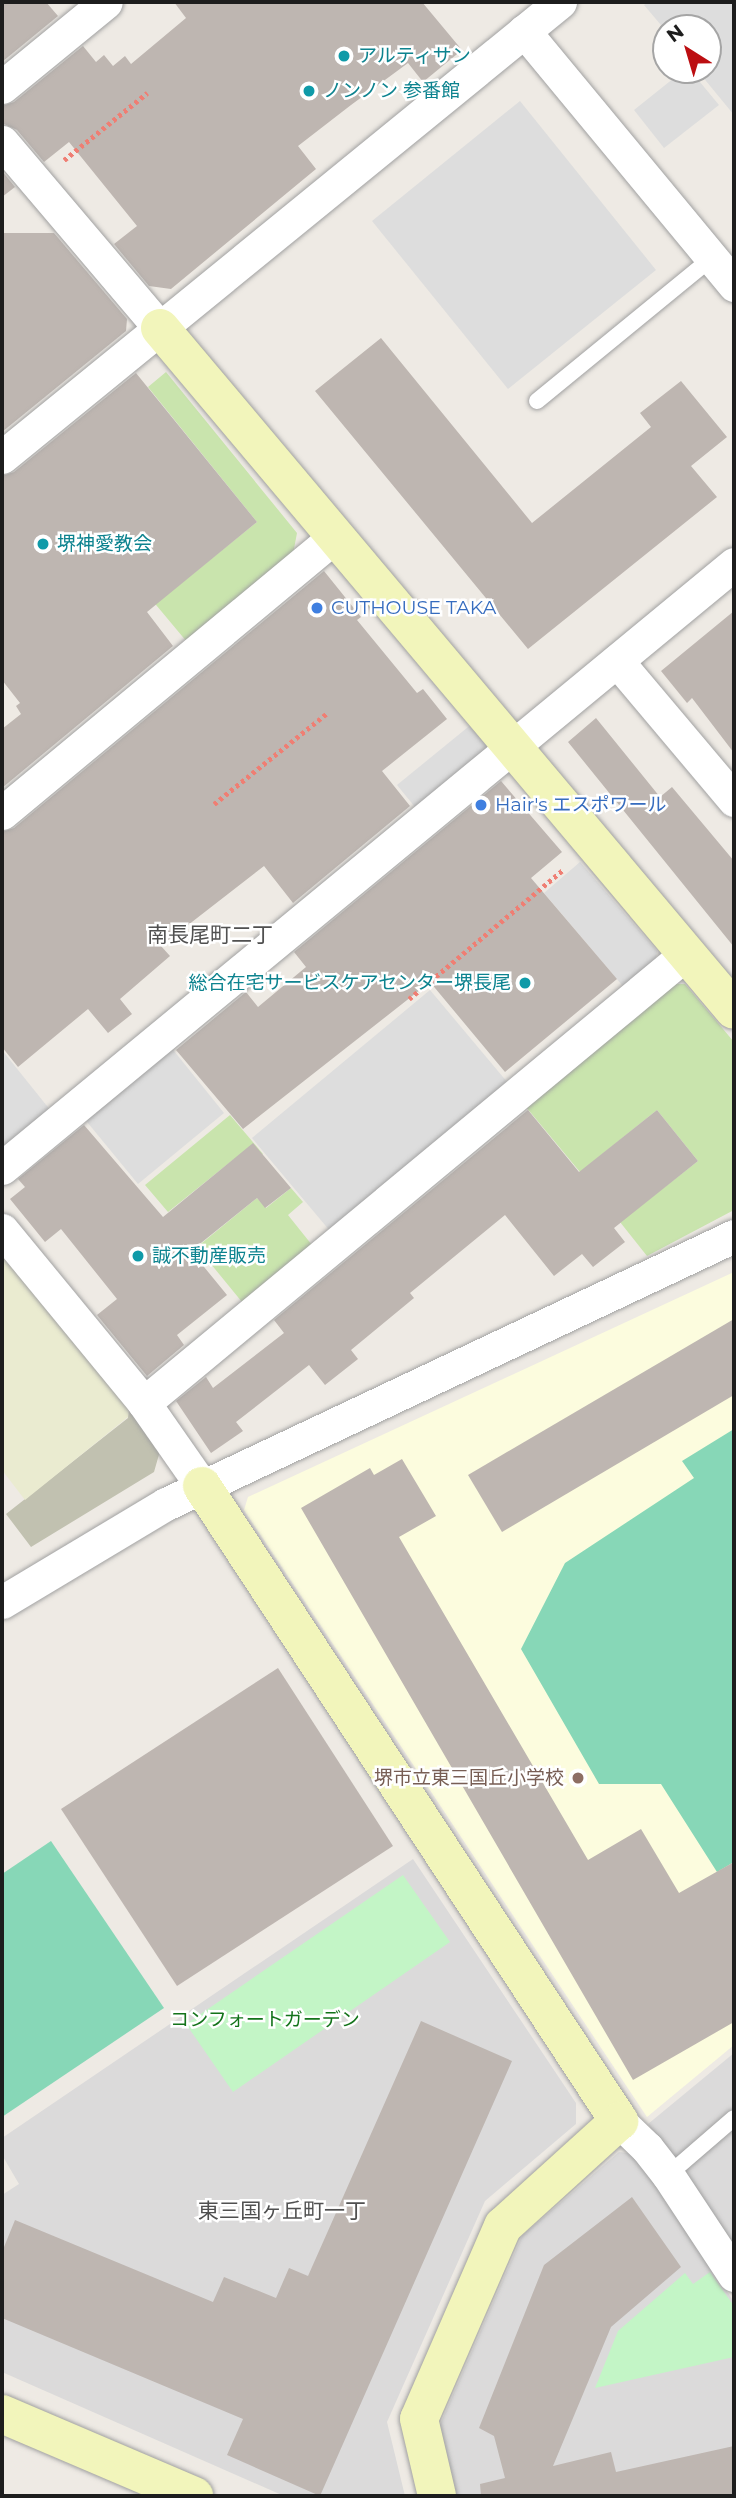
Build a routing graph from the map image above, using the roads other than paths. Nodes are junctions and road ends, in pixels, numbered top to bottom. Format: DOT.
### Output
graph roads {
  1 [pos="106,2"];
  2 [pos="561,2"];
  3 [pos="524,31"];
  4 [pos="2,87"];
  5 [pos="2,142"];
  6 [pos="712,258"];
  7 [pos="734,285"];
  8 [pos="160,328"];
  9 [pos="537,401"];
  10 [pos="2,457"];
  11 [pos="335,537"];
  12 [pos="734,564"];
  13 [pos="617,661"];
  14 [pos="512,747"];
  15 [pos="734,800"];
  16 [pos="2,813"];
  17 [pos="687,953"];
  18 [pos="734,1010"];
  19 [pos="2,1168"];
  20 [pos="2,1230"];
  21 [pos="734,1236"];
  22 [pos="144,1403"];
  23 [pos="202,1486"];
  24 [pos="2,1602"];
  25 [pos="734,2118"];
  26 [pos="619,2121"];
  27 [pos="668,2175"];
  28 [pos="734,2275"];
  29 [pos="2,2414"];
  30 [pos="194,2496"];
  31 [pos="437,2496"];
  1 -- 4 [label="street"];
  2 -- 3 [label="street"];
  3 -- 6 [label="street"];
  3 -- 8 [label="street"];
  5 -- 8 [label="street"];
  6 -- 7 [label="street"];
  6 -- 9 [label="lane"];
  8 -- 10 [label="street"];
  8 -- 11 [label="street"];
  11 -- 14 [label="street"];
  11 -- 16 [label="street"];
  12 -- 13 [label="street"];
  13 -- 14 [label="street"];
  13 -- 15 [label="street"];
  14 -- 17 [label="street"];
  14 -- 19 [label="street"];
  17 -- 18 [label="street"];
  17 -- 22 [label="street"];
  20 -- 22 [label="street"];
  21 -- 23 [label="street"];
  22 -- 23 [label="street"];
  23 -- 24 [label="street"];
  23 -- 26 [label="street"];
  25 -- 27 [label="lane"];
  26 -- 27 [label="street"];
  26 -- 31 [label="street"];
  27 -- 28 [label="street"];
  29 -- 30 [label="street"];
}
